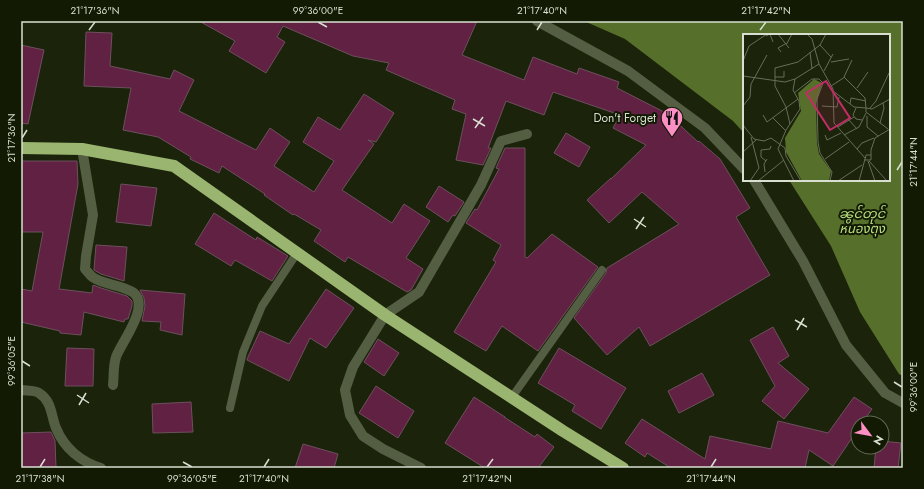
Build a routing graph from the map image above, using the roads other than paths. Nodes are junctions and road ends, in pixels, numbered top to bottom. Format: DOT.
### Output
graph roads {
  1 [pos="537,21"];
  2 [pos="528,134"];
  3 [pos="21,148"];
  4 [pos="82,149"];
  5 [pos="743,169"];
  6 [pos="755,181"];
  7 [pos="296,253"];
  8 [pos="602,270"];
  9 [pos="385,315"];
  10 [pos="113,385"];
  11 [pos="21,390"];
  12 [pos="512,397"];
  13 [pos="903,403"];
  14 [pos="230,408"];
  15 [pos="101,468"];
  16 [pos="421,468"];
  17 [pos="623,468"];
  1 -- 5 [label="street"];
  2 -- 9 [label="street"];
  3 -- 4 [label="highway"];
  4 -- 7 [label="highway"];
  4 -- 10 [label="street"];
  6 -- 13 [label="street"];
  7 -- 9 [label="highway"];
  7 -- 14 [label="lane"];
  8 -- 12 [label="lane"];
  9 -- 12 [label="highway"];
  9 -- 16 [label="street"];
  11 -- 15 [label="street"];
  12 -- 17 [label="highway"];
}
